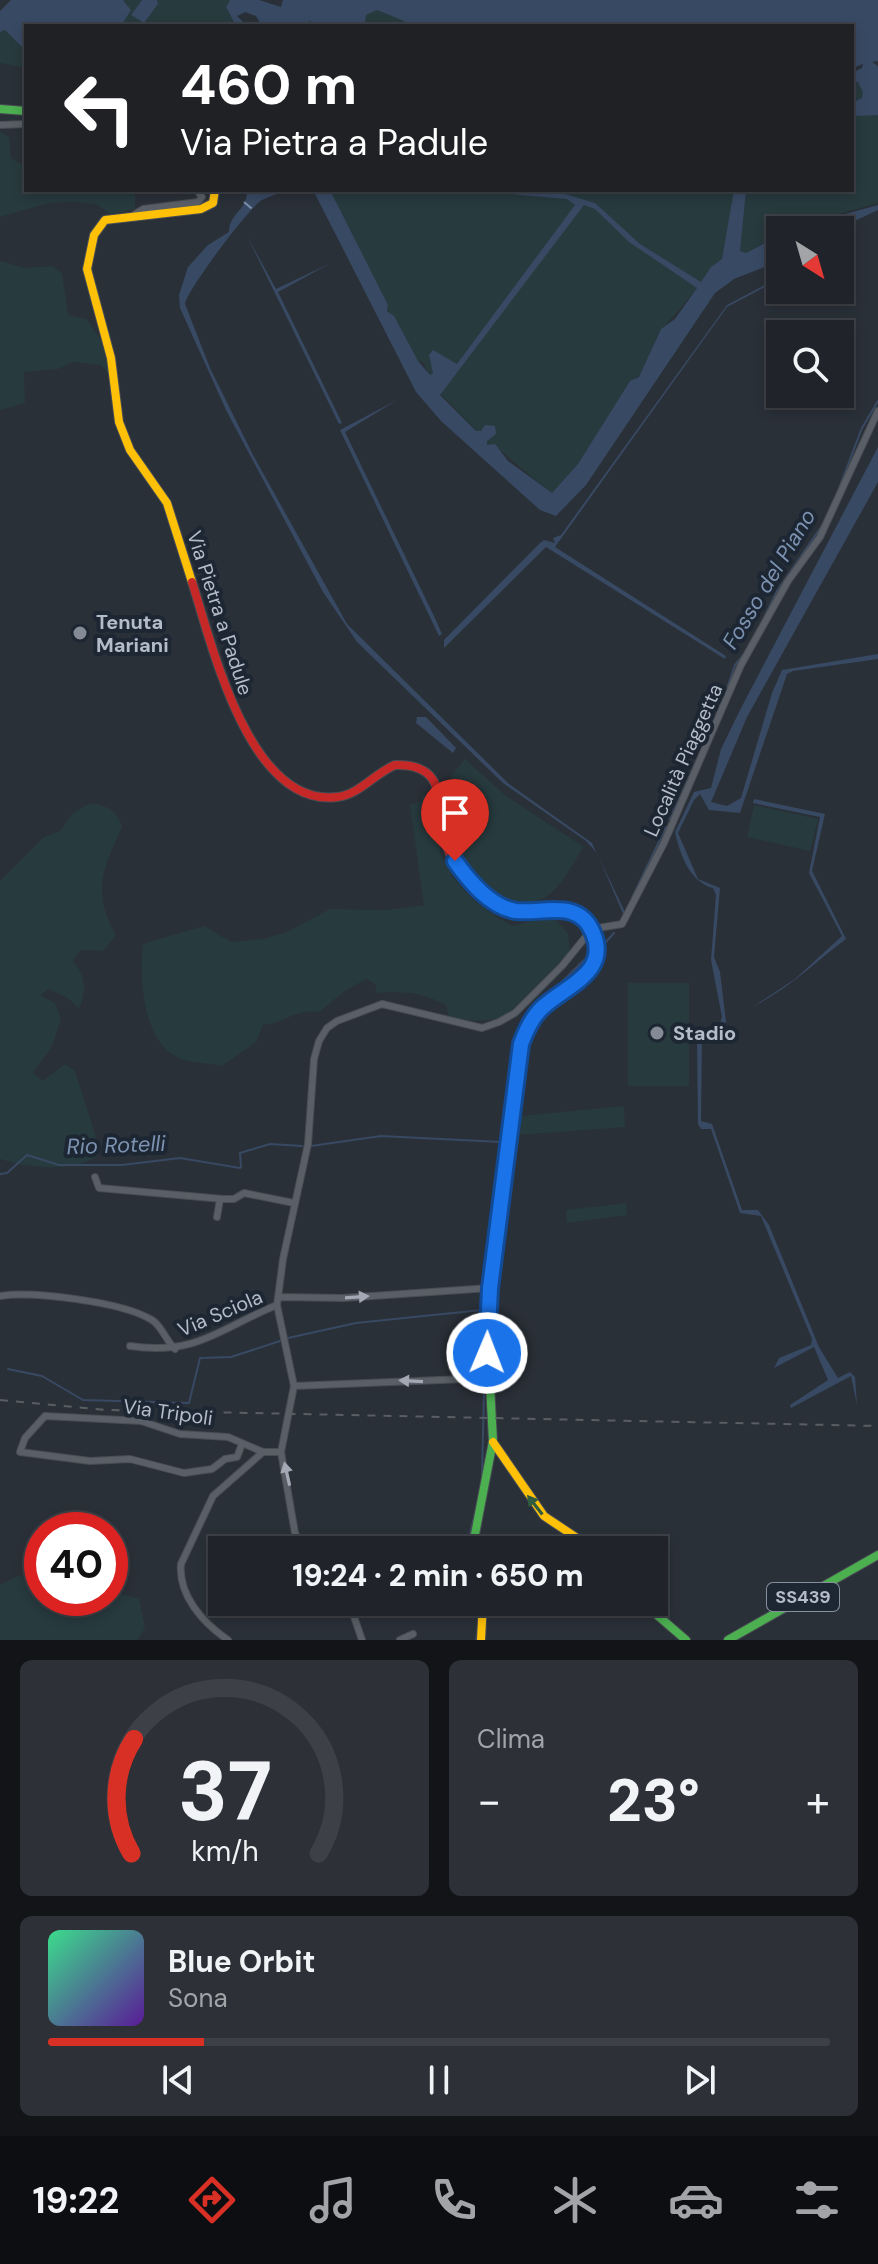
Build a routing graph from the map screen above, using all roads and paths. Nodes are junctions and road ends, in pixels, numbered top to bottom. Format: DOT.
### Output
graph roads {
  1 [pos="0,109"];
  2 [pos="24,111"];
  3 [pos="24,124"];
  4 [pos="0,125"];
  5 [pos="198,192"];
  6 [pos="215,192"];
  7 [pos="132,216"];
  8 [pos="878,411"];
  9 [pos="592,929"];
  10 [pos="95,1177"];
  11 [pos="220,1199"];
  12 [pos="294,1203"];
  13 [pos="217,1217"];
  14 [pos="490,1288"];
  15 [pos="0,1296"];
  16 [pos="278,1301"];
  17 [pos="130,1346"];
  18 [pos="175,1349"];
  19 [pos="489,1378"];
  20 [pos="294,1386"];
  21 [pos="493,1441"];
  22 [pos="242,1444"];
  23 [pos="263,1452"];
  24 [pos="281,1452"];
  25 [pos="237,1457"];
  26 [pos="507,1463"];
  27 [pos="490,1465"];
  28 [pos="240,1469"];
  29 [pos="296,1536"];
  30 [pos="475,1536"];
  31 [pos="574,1536"];
  32 [pos="878,1555"];
  33 [pos="354,1616"];
  34 [pos="482,1616"];
  35 [pos="658,1616"];
  36 [pos="413,1634"];
  37 [pos="228,1640"];
  38 [pos="362,1640"];
  39 [pos="400,1640"];
  40 [pos="481,1640"];
  41 [pos="686,1640"];
  42 [pos="728,1640"];
  1 -- 2 [label="street"];
  3 -- 4 [label="street"];
  5 -- 7 [label="street"];
  6 -- 7 [label="street, Via Pietra a Padule"];
  7 -- 9 [label="street, Via Pietra a Padule"];
  8 -- 9 [label="street, Località Piaggetta"];
  9 -- 12 [label="street"];
  9 -- 14 [label="street"];
  10 -- 11 [label="street"];
  11 -- 12 [label="street"];
  11 -- 13 [label="street"];
  12 -- 16 [label="street"];
  16 -- 14 [label="street, one-way"];
  14 -- 19 [label="street"];
  15 -- 18 [label="street"];
  16 -- 18 [label="street, Via Sciola"];
  16 -- 20 [label="street"];
  17 -- 18 [label="street"];
  19 -- 20 [label="street, one-way"];
  19 -- 21 [label="street"];
  20 -- 24 [label="street"];
  21 -- 26 [label="street"];
  21 -- 27 [label="street"];
  22 -- 23 [label="street, Via Tripoli"];
  22 -- 25 [label="street"];
  22 -- 25 [label="street, Via Tripoli"];
  23 -- 24 [label="street, Via Tripoli"];
  23 -- 28 [label="street"];
  29 -- 24 [label="street, one-way"];
  25 -- 28 [label="street"];
  26 -- 27 [label="street"];
  31 -- 26 [label="street, one-way"];
  27 -- 30 [label="street"];
  28 -- 37 [label="street"];
  32 -- 42 [label="street, SS439"];
  33 -- 38 [label="street"];
  34 -- 40 [label="street"];
  35 -- 41 [label="street"];
  36 -- 39 [label="street"];
}
